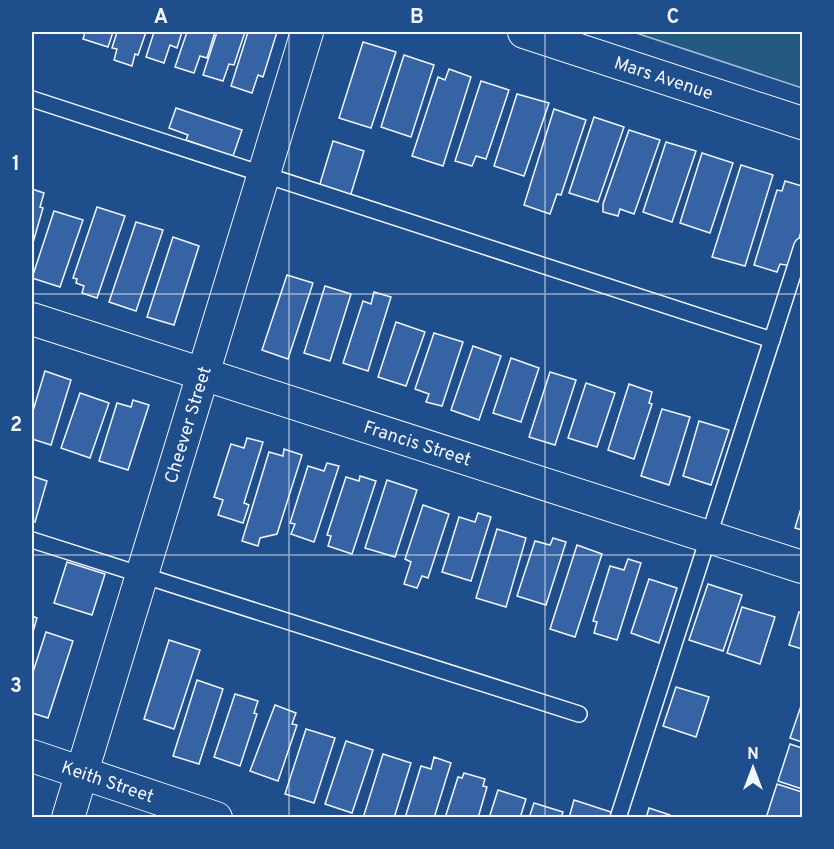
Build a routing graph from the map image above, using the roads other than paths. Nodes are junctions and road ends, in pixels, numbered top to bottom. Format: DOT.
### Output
graph roads {
  1 [pos="308,32"];
  2 [pos="524,32"];
  3 [pos="32,99"];
  4 [pos="802,123"];
  5 [pos="264,173"];
  6 [pos="802,246"];
  7 [pos="32,319"];
  8 [pos="772,340"];
  9 [pos="202,374"];
  10 [pos="710,537"];
  11 [pos="32,540"];
  12 [pos="802,567"];
  13 [pos="142,575"];
  14 [pos="579,714"];
  15 [pos="32,756"];
  16 [pos="82,773"];
  17 [pos="68,818"];
  18 [pos="216,818"];
  19 [pos="618,818"];
  1 -- 5 [label="street, Cheever Street"];
  2 -- 4 [label="street, Mars Avenue"];
  3 -- 5 [label="lane"];
  5 -- 8 [label="lane"];
  5 -- 9 [label="street, Cheever Street"];
  6 -- 8 [label="lane"];
  7 -- 9 [label="street, Francis Street"];
  8 -- 10 [label="lane"];
  9 -- 10 [label="street, Francis Street"];
  9 -- 13 [label="street, Cheever Street"];
  10 -- 12 [label="street, Francis Street"];
  10 -- 19 [label="lane"];
  11 -- 13 [label="lane"];
  13 -- 14 [label="lane"];
  13 -- 16 [label="street, Cheever Street"];
  15 -- 16 [label="street, Keith Street"];
  16 -- 17 [label="street, Cheever Street"];
  16 -- 18 [label="street, Keith Street"];
}
